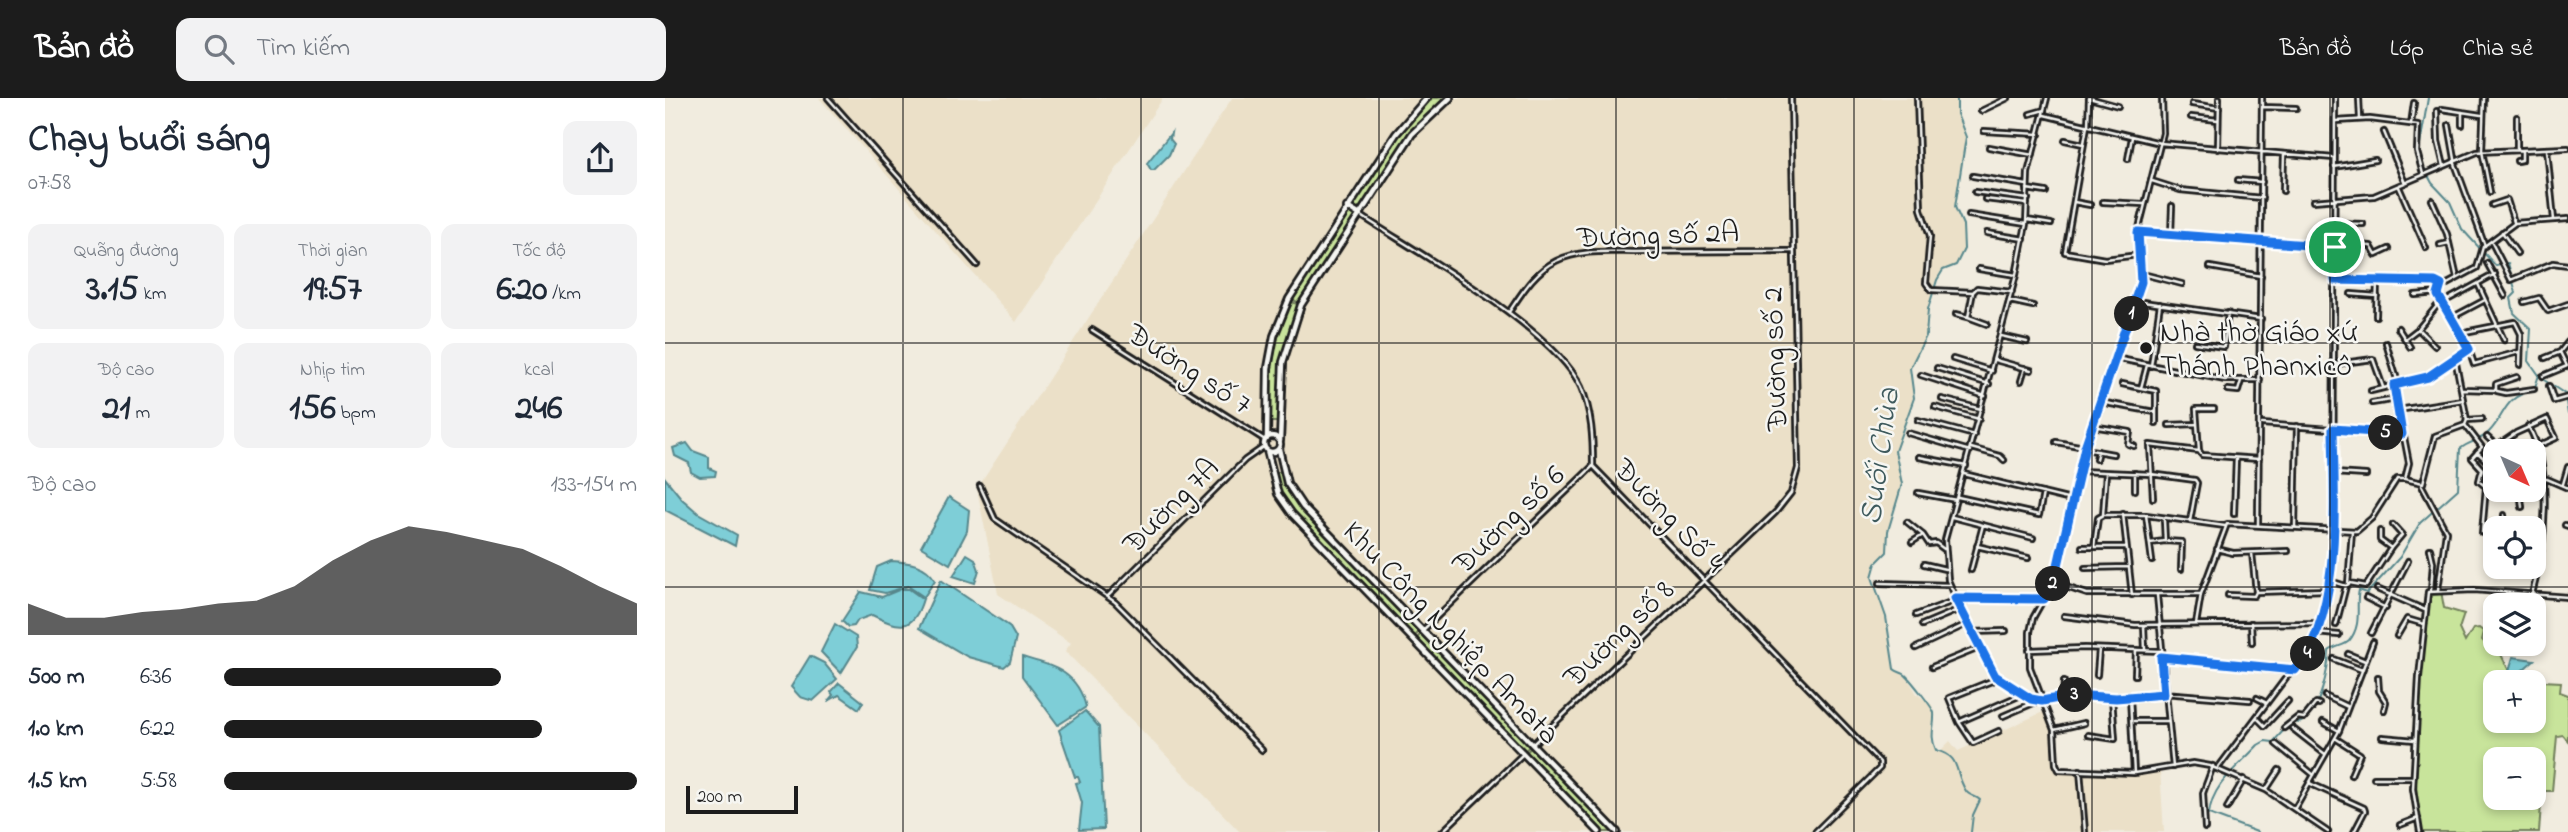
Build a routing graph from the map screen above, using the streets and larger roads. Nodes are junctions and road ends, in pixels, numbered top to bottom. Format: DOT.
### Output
graph roads {
  1 [pos="828,98"];
  2 [pos="1427,98"];
  3 [pos="1450,98"];
  4 [pos="1791,98"];
  5 [pos="1917,98"];
  6 [pos="2008,98"];
  7 [pos="2047,98"];
  8 [pos="2089,98"];
  9 [pos="2162,98"];
  10 [pos="2219,98"];
  11 [pos="2262,98"];
  12 [pos="2335,98"];
  13 [pos="2360,98"];
  14 [pos="2484,98"];
  15 [pos="2414,103"];
  16 [pos="2192,104"];
  17 [pos="2117,106"];
  18 [pos="2219,107"];
  19 [pos="2262,107"];
  20 [pos="2296,108"];
  21 [pos="1981,111"];
  22 [pos="2045,112"];
  23 [pos="2462,112"];
  24 [pos="2030,114"];
  25 [pos="2481,115"];
  26 [pos="2190,117"];
  27 [pos="2517,117"];
  28 [pos="2360,119"];
  29 [pos="2218,120"];
  30 [pos="2335,121"];
  31 [pos="2411,124"];
  32 [pos="2449,125"];
  33 [pos="2462,125"];
  34 [pos="2087,126"];
  35 [pos="1984,131"];
  36 [pos="2384,132"];
  37 [pos="2039,134"];
  38 [pos="2132,136"];
  39 [pos="2065,140"];
  40 [pos="2160,144"];
  41 [pos="2083,145"];
  42 [pos="1989,147"];
  43 [pos="2568,148"];
  44 [pos="2218,149"];
  45 [pos="2547,149"];
  46 [pos="2520,150"];
  47 [pos="2481,151"];
  48 [pos="2262,152"];
  49 [pos="2284,154"];
  50 [pos="2033,155"];
  51 [pos="2334,158"];
  52 [pos="2129,159"];
  53 [pos="2375,160"];
  54 [pos="2454,161"];
  55 [pos="2517,161"];
  56 [pos="2444,166"];
  57 [pos="2334,167"];
  58 [pos="2423,174"];
  59 [pos="1973,176"];
  60 [pos="2238,180"];
  61 [pos="2151,181"];
  62 [pos="2262,182"];
  63 [pos="2405,183"];
  64 [pos="2398,186"];
  65 [pos="2027,187"];
  66 [pos="2283,191"];
  67 [pos="1975,192"];
  68 [pos="2046,192"];
  69 [pos="2490,192"];
  70 [pos="2262,198"];
  71 [pos="2335,198"];
  72 [pos="1985,199"];
  73 [pos="2313,201"];
  74 [pos="2432,201"];
  75 [pos="2028,202"];
  76 [pos="2074,202"];
  77 [pos="2103,202"];
  78 [pos="2144,204"];
  79 [pos="2090,205"];
  80 [pos="2492,205"];
  81 [pos="2172,206"];
  82 [pos="1347,208"];
  83 [pos="1360,215"];
  84 [pos="1969,215"];
  85 [pos="2568,219"];
  86 [pos="2554,220"];
  87 [pos="2027,222"];
  88 [pos="2334,223"];
  89 [pos="2515,223"];
  90 [pos="2051,224"];
  91 [pos="2363,224"];
  92 [pos="2138,232"];
  93 [pos="2503,232"];
  94 [pos="1987,233"];
  95 [pos="2171,235"];
  96 [pos="2024,239"];
  97 [pos="2491,241"];
  98 [pos="2262,242"];
  99 [pos="2449,243"];
  100 [pos="2335,245"];
  101 [pos="2440,245"];
  102 [pos="2426,248"];
  103 [pos="2483,248"];
  104 [pos="2389,249"];
  105 [pos="1792,251"];
  106 [pos="2517,253"];
  107 [pos="2139,255"];
  108 [pos="2487,263"];
  109 [pos="977,265"];
  110 [pos="2568,265"];
  111 [pos="2210,267"];
  112 [pos="1979,269"];
  113 [pos="2143,274"];
  114 [pos="2495,274"];
  115 [pos="2016,275"];
  116 [pos="2261,276"];
  117 [pos="2457,278"];
  118 [pos="2335,280"];
  119 [pos="2377,281"];
  120 [pos="2182,284"];
  121 [pos="2478,284"];
  122 [pos="2441,285"];
  123 [pos="1973,292"];
  124 [pos="2012,292"];
  125 [pos="2438,293"];
  126 [pos="2351,294"];
  127 [pos="2415,295"];
  128 [pos="2377,296"];
  129 [pos="2505,296"];
  130 [pos="1289,299"];
  131 [pos="2486,299"];
  132 [pos="2010,301"];
  133 [pos="2136,301"];
  134 [pos="2441,302"];
  135 [pos="2525,302"];
  136 [pos="2160,304"];
  137 [pos="2568,304"];
  138 [pos="1301,305"];
  139 [pos="2033,306"];
  140 [pos="1508,313"];
  141 [pos="2228,313"];
  142 [pos="1956,314"];
  143 [pos="2377,316"];
  144 [pos="1968,317"];
  145 [pos="2451,318"];
  146 [pos="2260,320"];
  147 [pos="1987,324"];
  148 [pos="2500,327"];
  149 [pos="2398,328"];
  150 [pos="2418,329"];
  151 [pos="1092,330"];
  152 [pos="2460,333"];
  153 [pos="2001,336"];
  154 [pos="2405,339"];
  155 [pos="2504,340"];
  156 [pos="2027,342"];
  157 [pos="2568,342"];
  158 [pos="2195,343"];
  159 [pos="2386,344"];
  160 [pos="2435,346"];
  161 [pos="2410,348"];
  162 [pos="2469,349"];
  163 [pos="2519,352"];
  164 [pos="2560,352"];
  165 [pos="2115,358"];
  166 [pos="2455,358"];
  167 [pos="2545,358"];
  168 [pos="1953,359"];
  169 [pos="1995,360"];
  170 [pos="2335,364"];
  171 [pos="2149,366"];
  172 [pos="2520,366"];
  173 [pos="2567,367"];
  174 [pos="1937,368"];
  175 [pos="2025,368"];
  176 [pos="2031,370"];
  177 [pos="1992,371"];
  178 [pos="1921,375"];
  179 [pos="2543,376"];
  180 [pos="2517,377"];
  181 [pos="2260,380"];
  182 [pos="2021,381"];
  183 [pos="2242,381"];
  184 [pos="1989,384"];
  185 [pos="2122,384"];
  186 [pos="2396,384"];
  187 [pos="2549,386"];
  188 [pos="2383,387"];
  189 [pos="2141,388"];
  190 [pos="2462,389"];
  191 [pos="2534,389"];
  192 [pos="2228,390"];
  193 [pos="2496,390"];
  194 [pos="2371,391"];
  195 [pos="1985,396"];
  196 [pos="2566,397"];
  197 [pos="1942,399"];
  198 [pos="2396,399"];
  199 [pos="2463,400"];
  200 [pos="2554,401"];
  201 [pos="2099,402"];
  202 [pos="2372,402"];
  203 [pos="1935,407"];
  204 [pos="2556,408"];
  205 [pos="1981,409"];
  206 [pos="2214,409"];
  207 [pos="2398,410"];
  208 [pos="2155,412"];
  209 [pos="1979,419"];
  210 [pos="2482,419"];
  211 [pos="1918,420"];
  212 [pos="2156,422"];
  213 [pos="2466,422"];
  214 [pos="2197,424"];
  215 [pos="2260,424"];
  216 [pos="2169,425"];
  217 [pos="2092,426"];
  218 [pos="2297,426"];
  219 [pos="2528,426"];
  220 [pos="2333,429"];
  221 [pos="1908,433"];
  222 [pos="2402,434"];
  223 [pos="1974,435"];
  224 [pos="2508,439"];
  225 [pos="2535,439"];
  226 [pos="1280,441"];
  227 [pos="2056,442"];
  228 [pos="2546,443"];
  229 [pos="1266,444"];
  230 [pos="2134,446"];
  231 [pos="2085,448"];
  232 [pos="1279,449"];
  233 [pos="1970,449"];
  234 [pos="2098,451"];
  235 [pos="2199,451"];
  236 [pos="2477,452"];
  237 [pos="2113,454"];
  238 [pos="1919,457"];
  239 [pos="2236,458"];
  240 [pos="2483,458"];
  241 [pos="2096,459"];
  242 [pos="2259,459"];
  243 [pos="2004,460"];
  244 [pos="1594,466"];
  245 [pos="1966,466"];
  246 [pos="2568,467"];
  247 [pos="2079,471"];
  248 [pos="2106,472"];
  249 [pos="2135,473"];
  250 [pos="2334,473"];
  251 [pos="1964,474"];
  252 [pos="2151,474"];
  253 [pos="2366,475"];
  254 [pos="2405,479"];
  255 [pos="2546,480"];
  256 [pos="2563,485"];
  257 [pos="980,486"];
  258 [pos="2423,486"];
  259 [pos="2568,488"];
  260 [pos="2135,490"];
  261 [pos="1918,493"];
  262 [pos="2043,493"];
  263 [pos="1957,498"];
  264 [pos="2153,498"];
  265 [pos="2071,500"];
  266 [pos="2521,502"];
  267 [pos="2543,502"];
  268 [pos="2522,507"];
  269 [pos="2123,514"];
  270 [pos="2234,514"];
  271 [pos="2103,515"];
  272 [pos="2146,515"];
  273 [pos="1951,517"];
  274 [pos="2164,520"];
  275 [pos="2190,521"];
  276 [pos="1907,522"];
  277 [pos="2258,524"];
  278 [pos="2393,524"];
  279 [pos="1983,525"];
  280 [pos="2225,526"];
  281 [pos="2295,527"];
  282 [pos="2333,531"];
  283 [pos="2352,531"];
  284 [pos="2380,531"];
  285 [pos="2482,533"];
  286 [pos="1923,535"];
  287 [pos="2033,538"];
  288 [pos="2165,541"];
  289 [pos="1912,542"];
  290 [pos="2150,543"];
  291 [pos="1977,546"];
  292 [pos="2082,547"];
  293 [pos="2094,547"];
  294 [pos="2126,547"];
  295 [pos="2391,548"];
  296 [pos="1944,549"];
  297 [pos="2430,549"];
  298 [pos="2217,550"];
  299 [pos="2288,551"];
  300 [pos="2252,553"];
  301 [pos="2028,558"];
  302 [pos="2152,561"];
  303 [pos="2408,561"];
  304 [pos="1924,564"];
  305 [pos="2128,567"];
  306 [pos="2085,568"];
  307 [pos="1945,569"];
  308 [pos="2181,569"];
  309 [pos="1971,570"];
  310 [pos="1703,580"];
  311 [pos="2330,581"];
  312 [pos="1880,583"];
  313 [pos="2054,583"];
  314 [pos="1949,585"];
  315 [pos="2347,585"];
  316 [pos="2377,589"];
  317 [pos="2327,590"];
  318 [pos="2431,590"];
  319 [pos="2438,590"];
  320 [pos="2256,592"];
  321 [pos="2508,593"];
  322 [pos="2532,593"];
  323 [pos="2201,594"];
  324 [pos="2157,595"];
  325 [pos="2546,595"];
  326 [pos="1108,596"];
  327 [pos="2132,596"];
  328 [pos="2228,596"];
  329 [pos="2391,597"];
  330 [pos="2568,597"];
  331 [pos="2366,598"];
  332 [pos="1956,599"];
  333 [pos="2044,599"];
  334 [pos="2386,608"];
  335 [pos="1960,609"];
  336 [pos="2425,610"];
  337 [pos="1916,615"];
  338 [pos="2064,616"];
  339 [pos="2251,623"];
  340 [pos="2319,623"];
  341 [pos="1967,624"];
  342 [pos="2196,624"];
  343 [pos="2424,624"];
  344 [pos="1922,625"];
  345 [pos="2144,625"];
  346 [pos="2160,625"];
  347 [pos="2336,625"];
  348 [pos="1423,631"];
  349 [pos="2006,631"];
  350 [pos="1972,632"];
  351 [pos="2316,633"];
  352 [pos="2371,634"];
  353 [pos="2339,635"];
  354 [pos="2397,635"];
  355 [pos="1413,639"];
  356 [pos="2252,642"];
  357 [pos="2373,642"];
  358 [pos="1916,648"];
  359 [pos="1979,648"];
  360 [pos="2099,649"];
  361 [pos="2029,650"];
  362 [pos="2136,650"];
  363 [pos="2145,650"];
  364 [pos="2161,651"];
  365 [pos="2349,654"];
  366 [pos="2161,657"];
  367 [pos="2334,659"];
  368 [pos="2365,661"];
  369 [pos="1932,667"];
  370 [pos="2362,670"];
  371 [pos="2291,671"];
  372 [pos="2097,675"];
  373 [pos="2134,676"];
  374 [pos="2378,677"];
  375 [pos="1999,678"];
  376 [pos="2064,682"];
  377 [pos="2164,694"];
  378 [pos="2024,695"];
  379 [pos="2063,696"];
  380 [pos="2325,696"];
  381 [pos="2130,697"];
  382 [pos="2112,698"];
  383 [pos="2257,698"];
  384 [pos="2040,701"];
  385 [pos="2250,701"];
  386 [pos="2288,701"];
  387 [pos="2267,703"];
  388 [pos="2318,703"];
  389 [pos="2348,707"];
  390 [pos="2383,710"];
  391 [pos="2003,716"];
  392 [pos="2257,718"];
  393 [pos="2134,721"];
  394 [pos="2168,721"];
  395 [pos="1959,722"];
  396 [pos="2323,722"];
  397 [pos="2084,723"];
  398 [pos="2284,728"];
  399 [pos="2292,728"];
  400 [pos="2055,730"];
  401 [pos="1999,731"];
  402 [pos="2339,731"];
  403 [pos="2088,735"];
  404 [pos="2382,737"];
  405 [pos="2335,738"];
  406 [pos="2415,740"];
  407 [pos="2276,744"];
  408 [pos="1532,745"];
  409 [pos="1262,750"];
  410 [pos="1523,754"];
  411 [pos="2325,754"];
  412 [pos="2213,766"];
  413 [pos="2173,767"];
  414 [pos="2218,768"];
  415 [pos="2080,770"];
  416 [pos="2279,770"];
  417 [pos="2134,773"];
  418 [pos="2313,775"];
  419 [pos="2351,775"];
  420 [pos="2374,778"];
  421 [pos="2413,778"];
  422 [pos="2244,779"];
  423 [pos="2309,783"];
  424 [pos="2266,790"];
  425 [pos="2227,808"];
  426 [pos="2295,808"];
  427 [pos="2418,818"];
  428 [pos="2400,825"];
  429 [pos="2321,827"];
  430 [pos="2206,828"];
  431 [pos="1442,832"];
  432 [pos="1599,832"];
  433 [pos="1617,832"];
  434 [pos="1815,832"];
  435 [pos="2085,832"];
  436 [pos="2319,832"];
  437 [pos="2328,832"];
  438 [pos="2354,832"];
  439 [pos="2420,832"];
  1 -- 109 [label="street"];
  2 -- 82 [label="street, Khu Công Nghiệp Amata"];
  3 -- 83 [label="street"];
  4 -- 105 [label="street, Đường số 2"];
  5 -- 123 [label="street"];
  6 -- 21 [label="street"];
  7 -- 22 [label="street"];
  8 -- 17 [label="street"];
  8 -- 34 [label="street"];
  9 -- 40 [label="street"];
  10 -- 18 [label="street"];
  11 -- 19 [label="street"];
  12 -- 30 [label="street"];
  13 -- 28 [label="street"];
  14 -- 25 [label="street"];
  15 -- 31 [label="street"];
  16 -- 18 [label="street"];
  18 -- 29 [label="street"];
  19 -- 20 [label="street"];
  19 -- 48 [label="street"];
  22 -- 24 [label="street"];
  22 -- 34 [label="street"];
  22 -- 37 [label="street"];
  23 -- 25 [label="street"];
  23 -- 33 [label="street"];
  23 -- 56 [label="street"];
  25 -- 47 [label="street"];
  26 -- 29 [label="street"];
  27 -- 46 [label="street"];
  28 -- 30 [label="street"];
  28 -- 31 [label="street"];
  29 -- 44 [label="street"];
  30 -- 51 [label="street"];
  31 -- 58 [label="street"];
  32 -- 54 [label="street"];
  34 -- 38 [label="street"];
  34 -- 41 [label="street"];
  35 -- 37 [label="street"];
  36 -- 63 [label="street"];
  37 -- 50 [label="street"];
  38 -- 40 [label="street"];
  38 -- 52 [label="street"];
  39 -- 41 [label="street"];
  40 -- 44 [label="street"];
  40 -- 61 [label="street"];
  41 -- 76 [label="street"];
  42 -- 50 [label="street"];
  43 -- 45 [label="street"];
  44 -- 48 [label="street"];
  45 -- 46 [label="street"];
  45 -- 86 [label="street"];
  46 -- 47 [label="street"];
  46 -- 55 [label="street"];
  47 -- 54 [label="street"];
  47 -- 69 [label="street"];
  48 -- 49 [label="street"];
  48 -- 62 [label="street"];
  49 -- 51 [label="street"];
  49 -- 66 [label="street"];
  50 -- 65 [label="street"];
  51 -- 57 [label="street"];
  53 -- 57 [label="street"];
  54 -- 56 [label="street"];
  54 -- 103 [label="street"];
  56 -- 58 [label="street"];
  57 -- 71 [label="street"];
  58 -- 63 [label="street"];
  59 -- 65 [label="street"];
  60 -- 62 [label="street"];
  61 -- 70 [label="street"];
  61 -- 78 [label="street"];
  62 -- 70 [label="street"];
  63 -- 64 [label="street"];
  64 -- 71 [label="street"];
  64 -- 102 [label="street"];
  65 -- 68 [label="street"];
  65 -- 75 [label="street"];
  67 -- 75 [label="street"];
  70 -- 98 [label="street"];
  71 -- 73 [label="street"];
  71 -- 88 [label="street"];
  72 -- 75 [label="street"];
  74 -- 99 [label="street"];
  75 -- 87 [label="street"];
  76 -- 79 [label="street"];
  76 -- 107 [label="street"];
  77 -- 78 [label="street"];
  78 -- 92 [label="street"];
  80 -- 89 [label="street"];
  81 -- 95 [label="street"];
  82 -- 83 [label="street"];
  82 -- 130 [label="street, Khu Công Nghiệp Amata"];
  83 -- 138 [label="street"];
  83 -- 140 [label="street, Đường Số 4"];
  84 -- 87 [label="street"];
  85 -- 86 [label="street"];
  86 -- 89 [label="street"];
  87 -- 90 [label="street"];
  87 -- 96 [label="street"];
  88 -- 91 [label="street"];
  88 -- 100 [label="street"];
  89 -- 93 [label="street"];
  92 -- 95 [label="street"];
  92 -- 107 [label="street"];
  93 -- 97 [label="street"];
  93 -- 106 [label="street"];
  94 -- 96 [label="street"];
  95 -- 98 [label="street"];
  96 -- 115 [label="street"];
  97 -- 103 [label="street"];
  97 -- 110 [label="street"];
  98 -- 100 [label="street"];
  98 -- 116 [label="street"];
  99 -- 101 [label="street"];
  99 -- 117 [label="street"];
  100 -- 104 [label="street"];
  100 -- 118 [label="street"];
  103 -- 117 [label="street"];
  105 -- 140 [label="street, Đường số 2A"];
  105 -- 310 [label="street, Đường số 2"];
  107 -- 113 [label="street"];
  108 -- 114 [label="street"];
  111 -- 116 [label="street"];
  112 -- 115 [label="street"];
  113 -- 120 [label="street"];
  113 -- 133 [label="street"];
  114 -- 121 [label="street"];
  114 -- 129 [label="street"];
  115 -- 124 [label="street"];
  116 -- 146 [label="street"];
  117 -- 122 [label="street"];
  118 -- 119 [label="street"];
  118 -- 170 [label="street"];
  119 -- 122 [label="street"];
  119 -- 128 [label="street"];
  121 -- 131 [label="street"];
  121 -- 134 [label="street"];
  122 -- 125 [label="street"];
  123 -- 124 [label="street"];
  123 -- 144 [label="street"];
  124 -- 132 [label="street"];
  125 -- 127 [label="street"];
  125 -- 134 [label="street"];
  126 -- 128 [label="street"];
  128 -- 143 [label="street"];
  130 -- 138 [label="street"];
  130 -- 229 [label="street, Khu Công Nghiệp Amata"];
  131 -- 145 [label="street"];
  131 -- 148 [label="street"];
  132 -- 139 [label="street"];
  132 -- 153 [label="street"];
  133 -- 136 [label="street"];
  133 -- 165 [label="street"];
  134 -- 145 [label="street"];
  134 -- 150 [label="street"];
  135 -- 137 [label="street"];
  136 -- 141 [label="street"];
  136 -- 171 [label="street"];
  138 -- 226 [label="street"];
  140 -- 244 [label="street, Đường Số 4"];
  141 -- 146 [label="street"];
  141 -- 158 [label="street"];
  142 -- 144 [label="street"];
  144 -- 147 [label="street"];
  145 -- 152 [label="street"];
  146 -- 181 [label="street"];
  148 -- 152 [label="street"];
  148 -- 155 [label="street"];
  148 -- 163 [label="street"];
  149 -- 154 [label="street"];
  150 -- 154 [label="street"];
  150 -- 160 [label="street"];
  151 -- 229 [label="street, Đường số 7"];
  152 -- 162 [label="street"];
  153 -- 156 [label="street"];
  153 -- 169 [label="street"];
  154 -- 161 [label="street"];
  157 -- 164 [label="street"];
  159 -- 186 [label="street"];
  162 -- 163 [label="street"];
  162 -- 166 [label="street"];
  163 -- 172 [label="street"];
  164 -- 167 [label="street"];
  164 -- 173 [label="street"];
  165 -- 171 [label="street"];
  165 -- 201 [label="street"];
  166 -- 186 [label="street"];
  166 -- 190 [label="street"];
  168 -- 177 [label="street"];
  169 -- 175 [label="street"];
  169 -- 177 [label="street"];
  170 -- 188 [label="street"];
  170 -- 220 [label="street"];
  171 -- 183 [label="street"];
  171 -- 189 [label="street"];
  173 -- 179 [label="street"];
  174 -- 184 [label="street"];
  175 -- 176 [label="street"];
  175 -- 182 [label="street"];
  177 -- 184 [label="street"];
  178 -- 195 [label="street"];
  180 -- 193 [label="street"];
  181 -- 183 [label="street"];
  181 -- 215 [label="street"];
  183 -- 192 [label="street"];
  184 -- 195 [label="street"];
  185 -- 189 [label="street"];
  186 -- 188 [label="street"];
  186 -- 198 [label="street"];
  187 -- 200 [label="street"];
  188 -- 194 [label="street"];
  189 -- 208 [label="street"];
  190 -- 193 [label="street"];
  190 -- 199 [label="street"];
  191 -- 193 [label="street"];
  195 -- 205 [label="street"];
  196 -- 200 [label="street"];
  197 -- 205 [label="street"];
  198 -- 202 [label="street"];
  198 -- 207 [label="street"];
  199 -- 207 [label="street"];
  199 -- 213 [label="street"];
  200 -- 204 [label="street"];
  201 -- 208 [label="street"];
  201 -- 217 [label="street"];
  203 -- 209 [label="street"];
  205 -- 209 [label="street"];
  206 -- 214 [label="street"];
  207 -- 222 [label="street"];
  208 -- 212 [label="street"];
  209 -- 223 [label="street"];
  210 -- 213 [label="street"];
  211 -- 223 [label="street"];
  213 -- 236 [label="street"];
  213 -- 254 [label="street"];
  214 -- 216 [label="street"];
  214 -- 235 [label="street"];
  215 -- 218 [label="street"];
  215 -- 242 [label="street"];
  217 -- 230 [label="street"];
  217 -- 231 [label="street"];
  218 -- 220 [label="street"];
  218 -- 281 [label="street"];
  219 -- 224 [label="street"];
  219 -- 225 [label="street"];
  219 -- 228 [label="street"];
  220 -- 222 [label="street"];
  220 -- 250 [label="street"];
  221 -- 233 [label="street"];
  222 -- 254 [label="street"];
  223 -- 233 [label="street"];
  226 -- 229 [label="street"];
  226 -- 232 [label="street"];
  227 -- 231 [label="street"];
  229 -- 232 [label="street"];
  229 -- 326 [label="street, Đường 7A"];
  229 -- 355 [label="street, Khu Công Nghiệp Amata"];
  231 -- 234 [label="street"];
  231 -- 247 [label="street"];
  232 -- 348 [label="street, Khu Công Nghiệp Amata"];
  233 -- 243 [label="street"];
  233 -- 245 [label="street"];
  234 -- 237 [label="street"];
  234 -- 241 [label="street"];
  235 -- 239 [label="street"];
  235 -- 252 [label="street"];
  236 -- 240 [label="street"];
  236 -- 285 [label="street"];
  238 -- 245 [label="street"];
  239 -- 242 [label="street"];
  239 -- 270 [label="street"];
  242 -- 277 [label="street"];
  244 -- 310 [label="street, Đường Số 4"];
  244 -- 348 [label="street, Đường số 6"];
  245 -- 251 [label="street"];
  246 -- 256 [label="street"];
  247 -- 248 [label="street"];
  247 -- 265 [label="street"];
  248 -- 249 [label="street"];
  248 -- 271 [label="street"];
  249 -- 252 [label="street"];
  249 -- 260 [label="street"];
  250 -- 253 [label="street"];
  250 -- 282 [label="street"];
  251 -- 262 [label="street"];
  251 -- 263 [label="street"];
  252 -- 264 [label="street"];
  252 -- 275 [label="street"];
  254 -- 283 [label="street"];
  255 -- 256 [label="street"];
  256 -- 259 [label="street"];
  257 -- 326 [label="street"];
  258 -- 319 [label="street"];
  261 -- 263 [label="street"];
  262 -- 263 [label="street"];
  262 -- 265 [label="street"];
  263 -- 273 [label="street"];
  265 -- 313 [label="street"];
  266 -- 268 [label="street"];
  267 -- 322 [label="street"];
  269 -- 271 [label="street"];
  269 -- 272 [label="street"];
  269 -- 294 [label="street"];
  271 -- 293 [label="street"];
  272 -- 274 [label="street"];
  272 -- 290 [label="street"];
  273 -- 279 [label="street"];
  273 -- 296 [label="street"];
  274 -- 275 [label="street"];
  274 -- 288 [label="street"];
  275 -- 280 [label="street"];
  276 -- 286 [label="street"];
  277 -- 280 [label="street"];
  277 -- 281 [label="street"];
  278 -- 295 [label="street"];
  279 -- 287 [label="street"];
  279 -- 291 [label="street"];
  280 -- 298 [label="street"];
  281 -- 282 [label="street"];
  282 -- 283 [label="street"];
  282 -- 311 [label="street"];
  283 -- 315 [label="street"];
  284 -- 295 [label="street"];
  286 -- 289 [label="street"];
  286 -- 296 [label="street"];
  288 -- 290 [label="street"];
  288 -- 308 [label="street"];
  290 -- 302 [label="street"];
  291 -- 301 [label="street"];
  291 -- 309 [label="street"];
  292 -- 293 [label="street"];
  293 -- 294 [label="street"];
  294 -- 305 [label="street"];
  295 -- 315 [label="street"];
  296 -- 307 [label="street"];
  297 -- 318 [label="street"];
  298 -- 300 [label="street"];
  298 -- 323 [label="street"];
  299 -- 300 [label="street"];
  300 -- 320 [label="street"];
  303 -- 329 [label="street"];
  304 -- 307 [label="street"];
  305 -- 306 [label="street"];
  305 -- 327 [label="street"];
  307 -- 314 [label="street"];
  310 -- 408 [label="street, Đường số 8"];
  310 -- 434 [label="street, Đường Số 4"];
  311 -- 315 [label="street"];
  311 -- 317 [label="street"];
  312 -- 314 [label="street"];
  313 -- 327 [label="street"];
  313 -- 333 [label="street"];
  314 -- 332 [label="street"];
  315 -- 347 [label="street"];
  316 -- 329 [label="street"];
  317 -- 320 [label="street"];
  317 -- 340 [label="street"];
  318 -- 319 [label="street"];
  318 -- 336 [label="street"];
  319 -- 321 [label="street"];
  320 -- 328 [label="street"];
  323 -- 324 [label="street"];
  323 -- 342 [label="street"];
  324 -- 327 [label="street"];
  324 -- 346 [label="street"];
  325 -- 330 [label="street"];
  326 -- 409 [label="street"];
  329 -- 334 [label="street"];
  329 -- 336 [label="street"];
  331 -- 334 [label="street"];
  332 -- 333 [label="street"];
  332 -- 335 [label="street"];
  332 -- 337 [label="street"];
  333 -- 361 [label="street"];
  334 -- 352 [label="street"];
  335 -- 341 [label="street"];
  335 -- 344 [label="street"];
  336 -- 343 [label="street"];
  338 -- 345 [label="street"];
  339 -- 340 [label="street"];
  339 -- 342 [label="street"];
  339 -- 356 [label="street"];
  340 -- 351 [label="street"];
  341 -- 350 [label="street"];
  341 -- 358 [label="street"];
  342 -- 346 [label="street"];
  343 -- 354 [label="street"];
  343 -- 406 [label="street"];
  345 -- 346 [label="street"];
  345 -- 363 [label="street"];
  346 -- 364 [label="street"];
  348 -- 355 [label="street"];
  348 -- 408 [label="street, Khu Công Nghiệp Amata"];
  349 -- 350 [label="street"];
  350 -- 359 [label="street"];
  351 -- 353 [label="street"];
  351 -- 371 [label="street"];
  355 -- 410 [label="street, Khu Công Nghiệp Amata"];
  357 -- 368 [label="street"];
  359 -- 369 [label="street"];
  359 -- 375 [label="street"];
  360 -- 361 [label="street"];
  360 -- 362 [label="street"];
  360 -- 372 [label="street"];
  361 -- 384 [label="street"];
  362 -- 363 [label="street"];
  362 -- 373 [label="street"];
  363 -- 364 [label="street"];
  364 -- 366 [label="street"];
  365 -- 368 [label="street"];
  366 -- 371 [label="street"];
  366 -- 377 [label="street"];
  367 -- 370 [label="street"];
  368 -- 370 [label="street"];
  370 -- 389 [label="street"];
  371 -- 387 [label="street"];
  374 -- 390 [label="street"];
  375 -- 378 [label="street"];
  375 -- 395 [label="street"];
  376 -- 379 [label="street"];
  377 -- 381 [label="street"];
  377 -- 385 [label="street"];
  377 -- 394 [label="street"];
  378 -- 384 [label="street"];
  378 -- 395 [label="street"];
  379 -- 382 [label="street"];
  379 -- 384 [label="street"];
  380 -- 389 [label="street"];
  381 -- 382 [label="street"];
  381 -- 393 [label="street"];
  382 -- 403 [label="street"];
  383 -- 387 [label="street"];
  384 -- 391 [label="street"];
  384 -- 400 [label="street"];
  386 -- 392 [label="street"];
  387 -- 392 [label="street"];
  388 -- 398 [label="street"];
  389 -- 402 [label="street"];
  392 -- 414 [label="street"];
  393 -- 394 [label="street"];
  393 -- 417 [label="street"];
  394 -- 413 [label="street"];
  395 -- 401 [label="street"];
  396 -- 402 [label="street"];
  397 -- 400 [label="street"];
  399 -- 411 [label="street"];
  400 -- 415 [label="street"];
  402 -- 405 [label="street"];
  404 -- 406 [label="street"];
  405 -- 411 [label="street"];
  405 -- 419 [label="street"];
  406 -- 421 [label="street"];
  407 -- 418 [label="street"];
  408 -- 410 [label="street"];
  408 -- 433 [label="street, Khu Công Nghiệp Amata"];
  410 -- 431 [label="street"];
  410 -- 432 [label="street, Khu Công Nghiệp Amata"];
  411 -- 418 [label="street"];
  412 -- 413 [label="street"];
  412 -- 414 [label="street"];
  412 -- 430 [label="street"];
  413 -- 417 [label="street"];
  414 -- 422 [label="street"];
  415 -- 417 [label="street"];
  415 -- 435 [label="street"];
  416 -- 424 [label="street"];
  418 -- 423 [label="street"];
  420 -- 421 [label="street"];
  421 -- 427 [label="street"];
  422 -- 424 [label="street"];
  422 -- 425 [label="street"];
  423 -- 426 [label="street"];
  423 -- 438 [label="street"];
  424 -- 426 [label="street"];
  426 -- 429 [label="street"];
  427 -- 428 [label="street"];
  427 -- 439 [label="street"];
  429 -- 436 [label="street"];
  429 -- 437 [label="street"];
}
